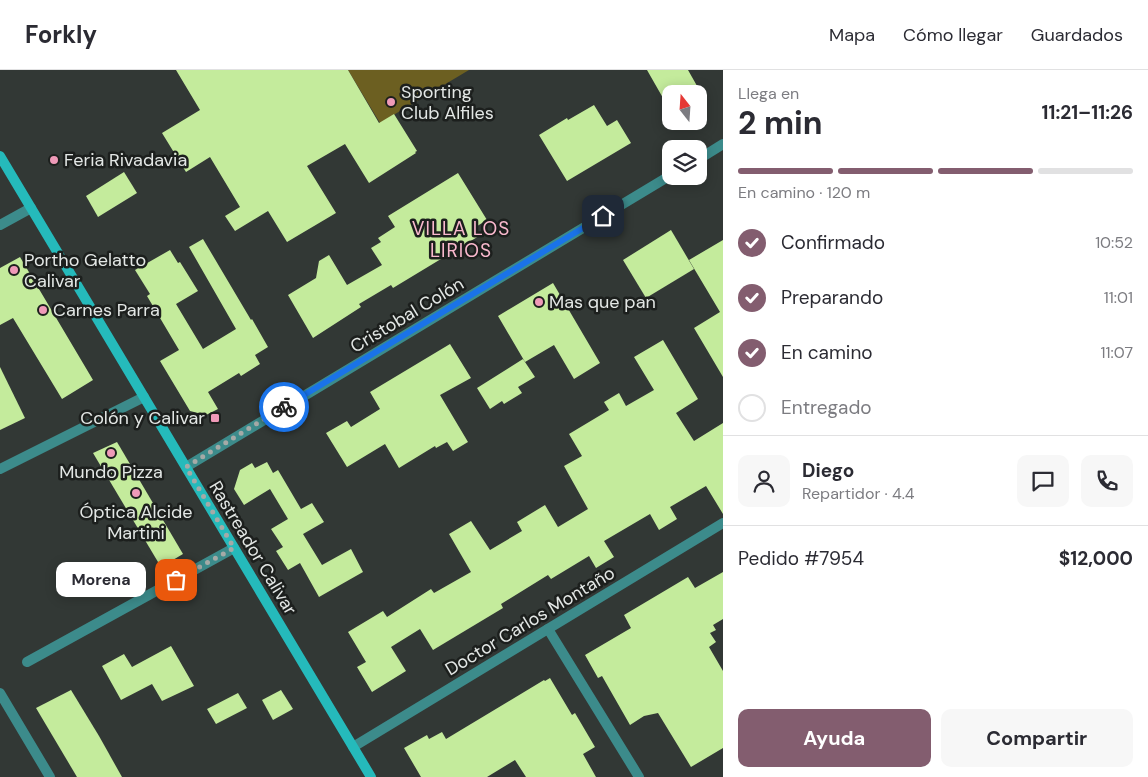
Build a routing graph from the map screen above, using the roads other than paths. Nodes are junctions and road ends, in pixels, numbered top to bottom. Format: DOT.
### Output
graph roads {
  1 [pos="723,144"];
  2 [pos="707,154"];
  3 [pos="0,156"];
  4 [pos="662,180"];
  5 [pos="31,208"];
  6 [pos="0,225"];
  7 [pos="144,397"];
  8 [pos="186,467"];
  9 [pos="0,469"];
  10 [pos="723,523"];
  11 [pos="234,548"];
  12 [pos="548,629"];
  13 [pos="27,662"];
  14 [pos="0,693"];
  15 [pos="353,747"];
  16 [pos="50,777"];
  17 [pos="371,777"];
  18 [pos="639,777"];
  1 -- 2 [label="street"];
  3 -- 5 [label="main road, Rastreador Calivar"];
  4 -- 8 [label="street, Cristobal Colón"];
  5 -- 6 [label="street"];
  5 -- 7 [label="main road, Rastreador Calivar"];
  7 -- 8 [label="main road, Rastreador Calivar"];
  7 -- 9 [label="street"];
  8 -- 11 [label="main road, Rastreador Calivar"];
  10 -- 12 [label="street, Doctor Carlos Montaño"];
  11 -- 13 [label="street"];
  11 -- 15 [label="main road, Rastreador Calivar"];
  12 -- 15 [label="street, Doctor Carlos Montaño"];
  12 -- 18 [label="street"];
  14 -- 16 [label="street"];
  15 -- 17 [label="main road, Rastreador Calivar"];
}
